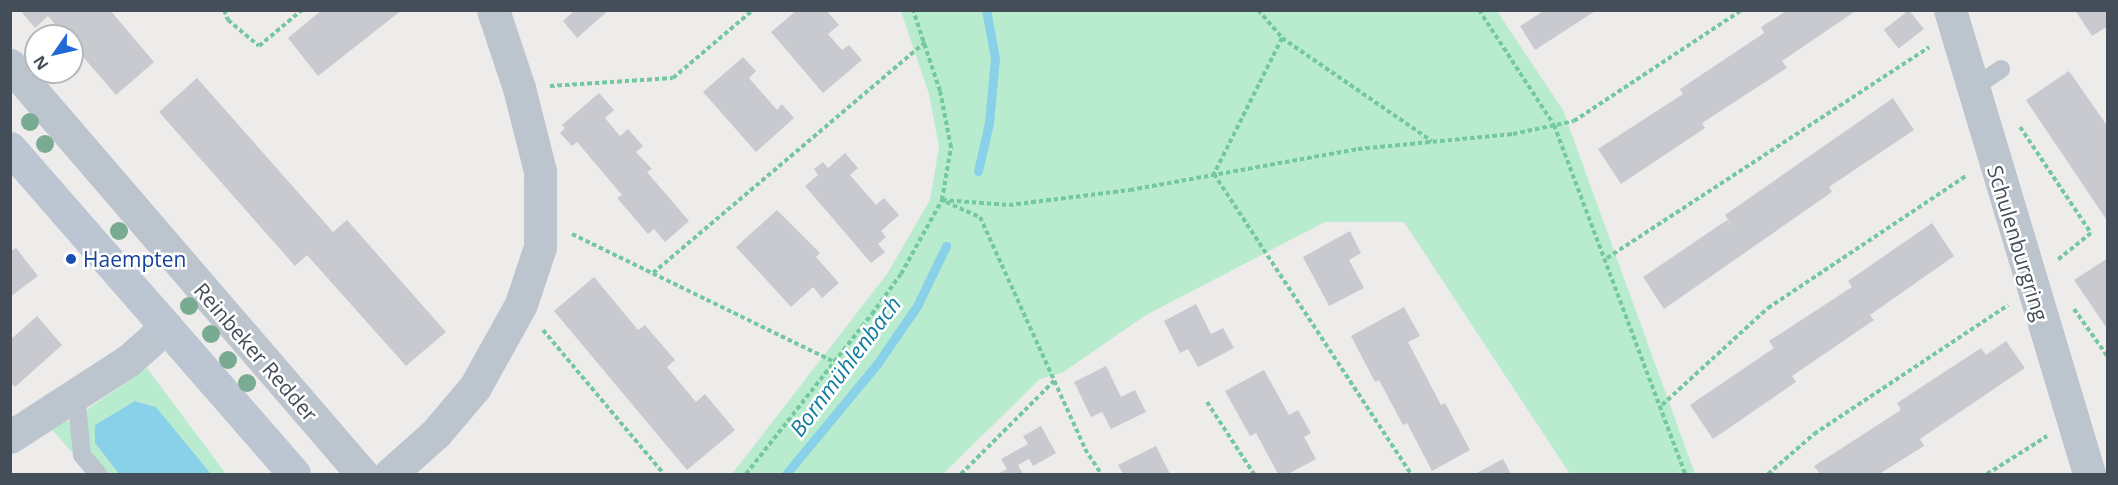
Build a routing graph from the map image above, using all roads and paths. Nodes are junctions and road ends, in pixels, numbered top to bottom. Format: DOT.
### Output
graph roads {
  1 [pos="224,10"];
  2 [pos="302,10"];
  3 [pos="493,10"];
  4 [pos="753,10"];
  5 [pos="913,10"];
  6 [pos="1258,10"];
  7 [pos="1479,10"];
  8 [pos="1742,10"];
  9 [pos="1954,20"];
  10 [pos="1282,38"];
  11 [pos="925,42"];
  12 [pos="10,65"];
  13 [pos="2001,69"];
  14 [pos="519,88"];
  15 [pos="1973,88"];
  16 [pos="1554,124"];
  17 [pos="2018,125"];
  18 [pos="1433,141"];
  19 [pos="10,148"];
  20 [pos="1992,159"];
  21 [pos="1214,174"];
  22 [pos="942,200"];
  23 [pos="542,220"];
  24 [pos="1607,258"];
  25 [pos="653,273"];
  26 [pos="2040,279"];
  27 [pos="521,304"];
  28 [pos="166,327"];
  29 [pos="836,362"];
  30 [pos="1055,380"];
  31 [pos="76,395"];
  32 [pos="1207,402"];
  33 [pos="1661,406"];
  34 [pos="2072,419"];
  35 [pos="10,437"];
  36 [pos="98,474"];
  37 [pos="294,474"];
  38 [pos="362,474"];
  39 [pos="390,474"];
  40 [pos="664,474"];
  41 [pos="746,474"];
  42 [pos="961,474"];
  43 [pos="1101,474"];
  44 [pos="1254,474"];
  45 [pos="1411,474"];
  46 [pos="1685,474"];
  47 [pos="1768,474"];
  48 [pos="1987,474"];
  49 [pos="2090,474"];
  1 -- 2 [label="path"];
  3 -- 14 [label="street"];
  4 -- 14 [label="path"];
  5 -- 11 [label="path"];
  6 -- 10 [label="path"];
  7 -- 16 [label="path"];
  8 -- 16 [label="path"];
  9 -- 15 [label="street, Schulenburgring"];
  9 -- 24 [label="path"];
  10 -- 18 [label="path"];
  10 -- 21 [label="path"];
  11 -- 22 [label="path"];
  11 -- 25 [label="path"];
  12 -- 38 [label="street, Reinbeker Redder"];
  13 -- 15 [label="lane"];
  14 -- 23 [label="street"];
  15 -- 20 [label="street, Schulenburgring"];
  16 -- 18 [label="path"];
  16 -- 24 [label="path"];
  17 -- 26 [label="path"];
  18 -- 21 [label="path"];
  19 -- 28 [label="main road"];
  20 -- 26 [label="street, Schulenburgring"];
  20 -- 33 [label="path"];
  21 -- 22 [label="path"];
  21 -- 45 [label="path"];
  22 -- 29 [label="path"];
  22 -- 30 [label="path"];
  23 -- 25 [label="path"];
  23 -- 27 [label="street"];
  24 -- 33 [label="path"];
  25 -- 29 [label="path"];
  26 -- 34 [label="street, Schulenburgring"];
  26 -- 47 [label="path"];
  27 -- 39 [label="street"];
  27 -- 40 [label="path"];
  28 -- 31 [label="street"];
  28 -- 37 [label="main road"];
  29 -- 41 [label="path"];
  30 -- 42 [label="path"];
  30 -- 43 [label="path"];
  31 -- 35 [label="street"];
  31 -- 36 [label="lane"];
  32 -- 44 [label="path"];
  33 -- 46 [label="path"];
  34 -- 48 [label="path"];
  34 -- 49 [label="street, Schulenburgring"];
}
